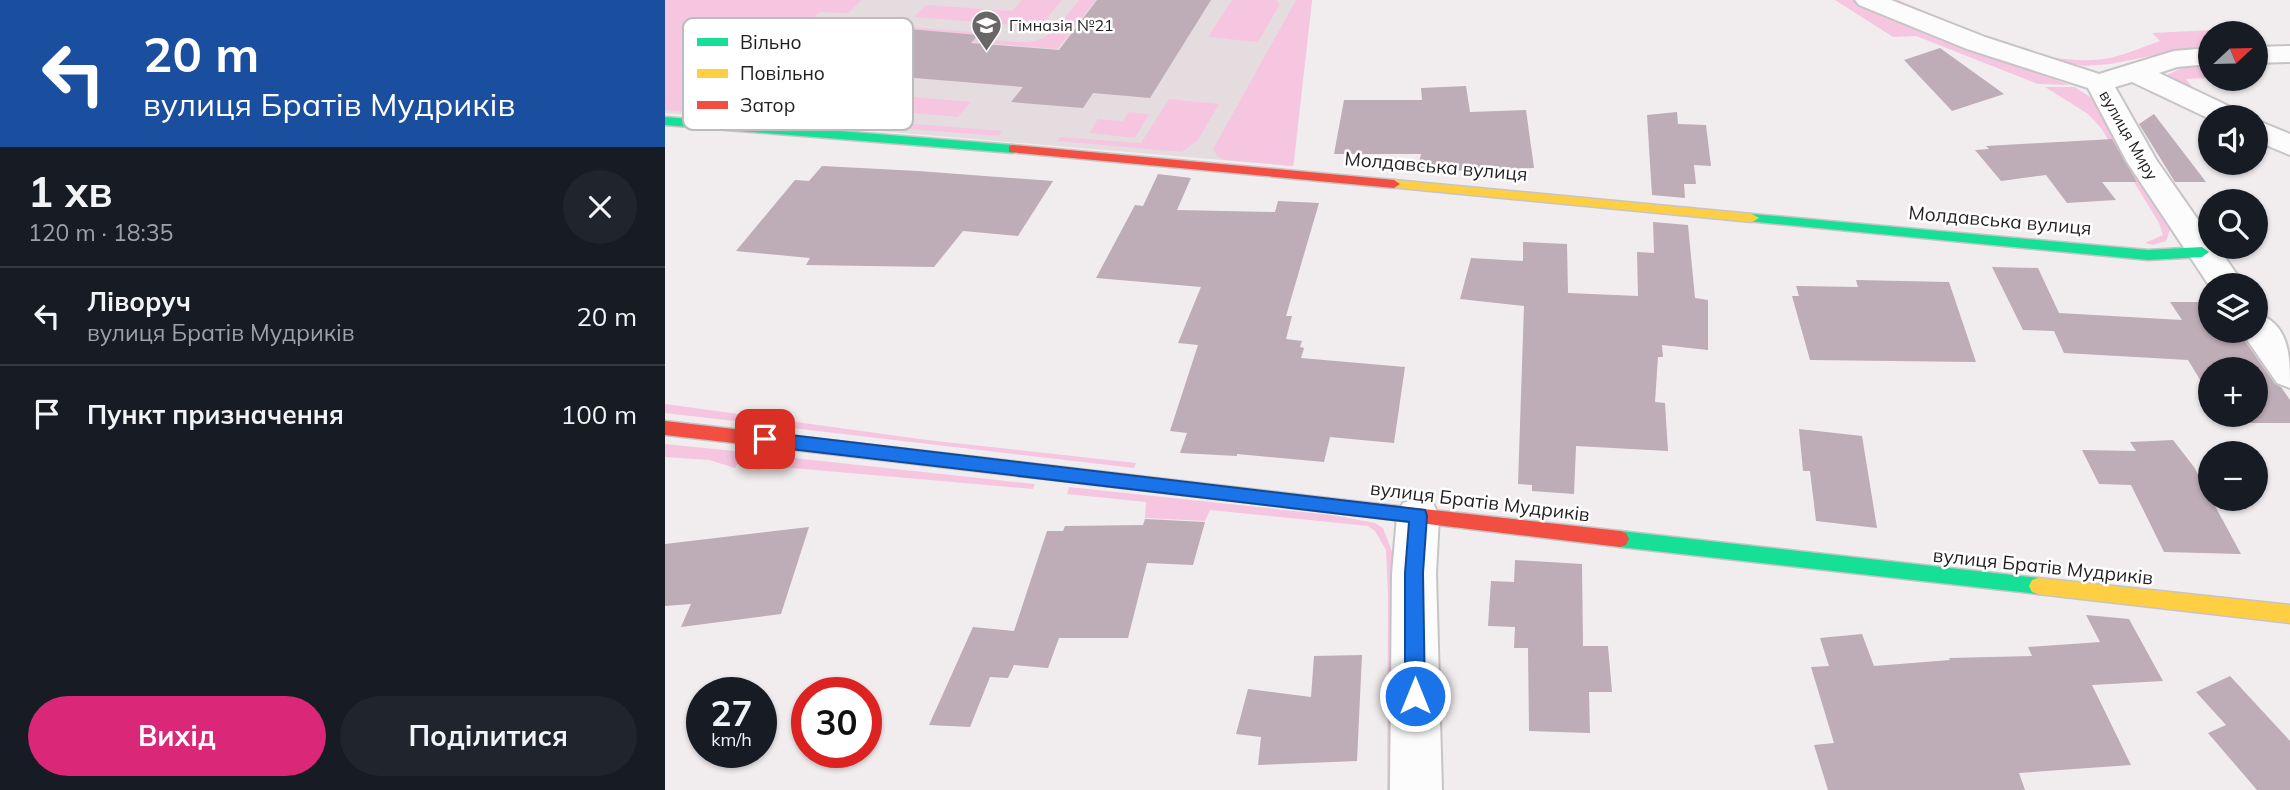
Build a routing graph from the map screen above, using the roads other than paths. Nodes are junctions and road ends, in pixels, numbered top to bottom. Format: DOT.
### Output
graph roads {
  1 [pos="1868,0"];
  2 [pos="2268,54"];
  3 [pos="2290,54"];
  4 [pos="2198,57"];
  5 [pos="2132,71"];
  6 [pos="2099,83"];
  7 [pos="2204,105"];
  8 [pos="665,121"];
  9 [pos="683,122"];
  10 [pos="780,130"];
  11 [pos="2268,136"];
  12 [pos="2290,146"];
  13 [pos="2198,246"];
  14 [pos="2198,252"];
  15 [pos="2207,259"];
  16 [pos="2218,273"];
  17 [pos="2268,343"];
  18 [pos="2290,373"];
  19 [pos="665,428"];
  20 [pos="1418,516"];
  21 [pos="2290,614"];
  22 [pos="1416,790"];
  1 -- 6 [label="street, вулиця Миру"];
  2 -- 3 [label="street"];
  4 -- 5 [label="street"];
  5 -- 6 [label="street"];
  5 -- 7 [label="street"];
  6 -- 13 [label="street, вулиця Миру"];
  8 -- 9 [label="street, Молдавська вулиця"];
  10 -- 14 [label="street, Молдавська вулиця"];
  11 -- 12 [label="street"];
  15 -- 16 [label="street, вулиця Миру"];
  17 -- 18 [label="street"];
  19 -- 20 [label="street, вулиця Братів Мудриків"];
  20 -- 21 [label="street, вулиця Братів Мудриків"];
  20 -- 22 [label="street"];
}
